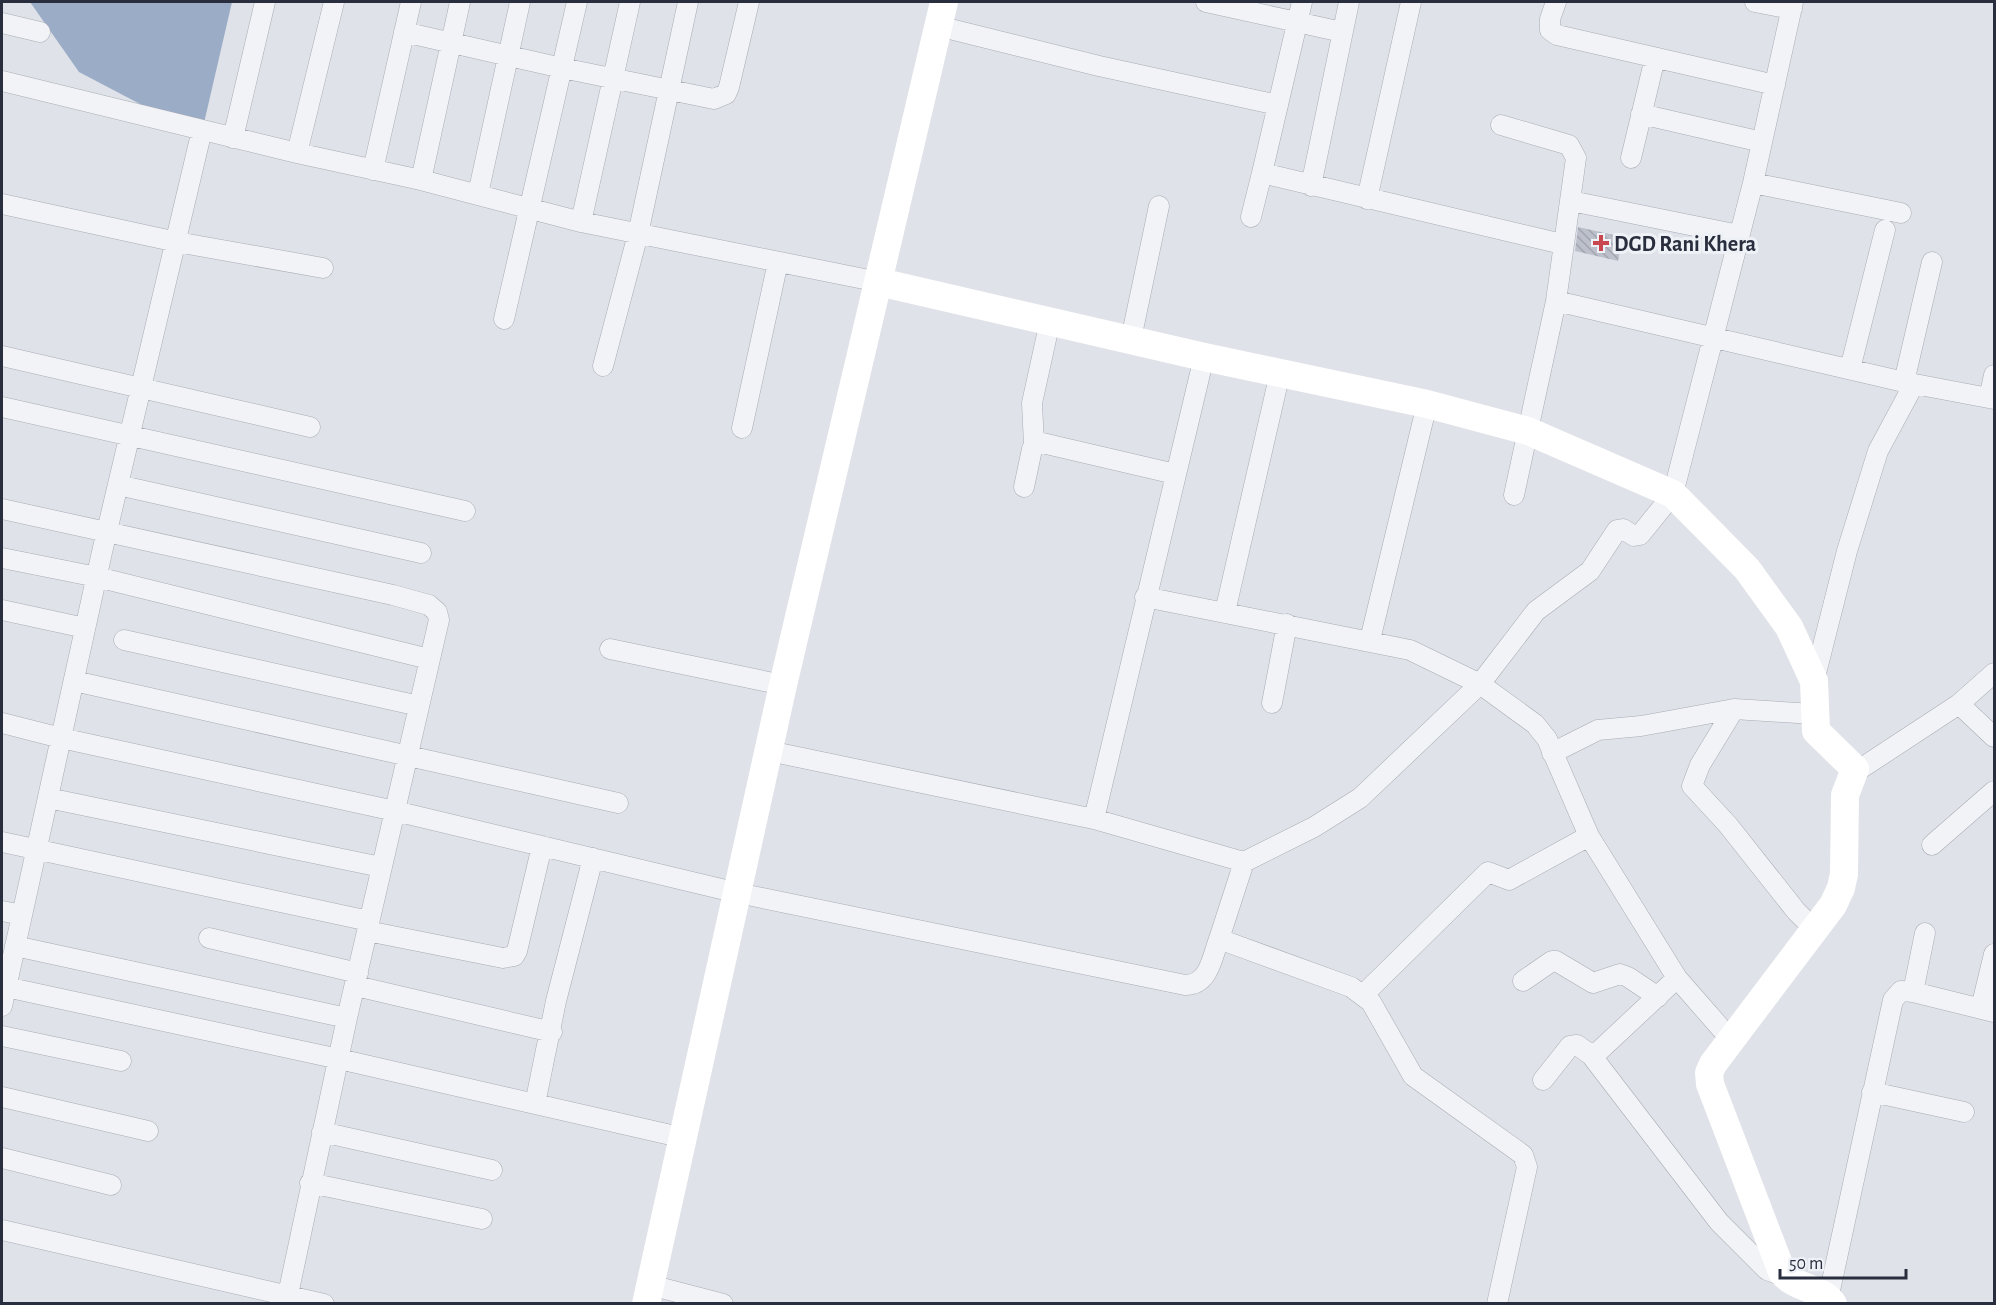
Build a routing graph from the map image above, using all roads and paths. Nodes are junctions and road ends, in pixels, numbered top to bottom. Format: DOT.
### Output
graph roads {
  1 [pos="265,2"];
  2 [pos="334,2"];
  3 [pos="411,2"];
  4 [pos="460,2"];
  5 [pos="520,2"];
  6 [pos="577,2"];
  7 [pos="630,2"];
  8 [pos="688,2"];
  9 [pos="749,2"];
  10 [pos="1206,2"];
  11 [pos="1302,2"];
  12 [pos="1349,2"];
  13 [pos="1411,2"];
  14 [pos="1556,2"];
  15 [pos="1755,2"];
  16 [pos="1239,5"];
  17 [pos="1793,5"];
  18 [pos="941,14"];
  19 [pos="1298,21"];
  20 [pos="2,23"];
  21 [pos="40,32"];
  22 [pos="404,32"];
  23 [pos="1342,32"];
  24 [pos="451,42"];
  25 [pos="509,57"];
  26 [pos="1655,58"];
  27 [pos="561,68"];
  28 [pos="612,79"];
  29 [pos="2,81"];
  30 [pos="1775,85"];
  31 [pos="669,89"];
  32 [pos="1278,105"];
  33 [pos="1641,114"];
  34 [pos="1502,125"];
  35 [pos="202,130"];
  36 [pos="233,138"];
  37 [pos="1762,142"];
  38 [pos="297,153"];
  39 [pos="1631,158"];
  40 [pos="373,170"];
  41 [pos="1262,173"];
  42 [pos="421,180"];
  43 [pos="1753,183"];
  44 [pos="1311,186"];
  45 [pos="478,194"];
  46 [pos="1367,199"];
  47 [pos="1571,201"];
  48 [pos="2,204"];
  49 [pos="1159,206"];
  50 [pos="529,208"];
  51 [pos="1901,213"];
  52 [pos="1251,218"];
  53 [pos="581,222"];
  54 [pos="1885,230"];
  55 [pos="638,234"];
  56 [pos="1739,236"];
  57 [pos="177,242"];
  58 [pos="1562,244"];
  59 [pos="778,262"];
  60 [pos="1932,262"];
  61 [pos="323,268"];
  62 [pos="879,282"];
  63 [pos="1556,301"];
  64 [pos="504,319"];
  65 [pos="1050,321"];
  66 [pos="1714,338"];
  67 [pos="1131,339"];
  68 [pos="2,356"];
  69 [pos="1204,357"];
  70 [pos="603,366"];
  71 [pos="1850,369"];
  72 [pos="1280,373"];
  73 [pos="1995,375"];
  74 [pos="1909,383"];
  75 [pos="141,389"];
  76 [pos="1992,398"];
  77 [pos="1427,404"];
  78 [pos="2,407"];
  79 [pos="310,427"];
  80 [pos="741,428"];
  81 [pos="1528,431"];
  82 [pos="130,436"];
  83 [pos="1034,445"];
  84 [pos="1175,474"];
  85 [pos="118,485"];
  86 [pos="1024,487"];
  87 [pos="1673,494"];
  88 [pos="1514,495"];
  89 [pos="2,509"];
  90 [pos="465,511"];
  91 [pos="106,533"];
  92 [pos="420,553"];
  93 [pos="2,558"];
  94 [pos="97,578"];
  95 [pos="1145,597"];
  96 [pos="2,610"];
  97 [pos="1225,612"];
  98 [pos="1287,624"];
  99 [pos="85,628"];
  100 [pos="124,640"];
  101 [pos="1370,640"];
  102 [pos="610,649"];
  103 [pos="429,659"];
  104 [pos="1995,673"];
  105 [pos="74,681"];
  106 [pos="1814,681"];
  107 [pos="1480,684"];
  108 [pos="783,685"];
  109 [pos="1272,703"];
  110 [pos="1959,704"];
  111 [pos="419,706"];
  112 [pos="1734,709"];
  113 [pos="1814,714"];
  114 [pos="2,723"];
  115 [pos="1995,737"];
  116 [pos="61,738"];
  117 [pos="769,751"];
  118 [pos="1552,753"];
  119 [pos="407,758"];
  120 [pos="1854,773"];
  121 [pos="1995,791"];
  122 [pos="48,798"];
  123 [pos="618,803"];
  124 [pos="395,811"];
  125 [pos="1094,819"];
  126 [pos="1590,836"];
  127 [pos="2,842"];
  128 [pos="1932,845"];
  129 [pos="542,846"];
  130 [pos="36,850"];
  131 [pos="593,858"];
  132 [pos="1244,862"];
  133 [pos="381,867"];
  134 [pos="738,893"];
  135 [pos="2,911"];
  136 [pos="22,915"];
  137 [pos="368,926"];
  138 [pos="1814,928"];
  139 [pos="1925,933"];
  140 [pos="209,938"];
  141 [pos="1219,939"];
  142 [pos="1995,954"];
  143 [pos="9,956"];
  144 [pos="1677,978"];
  145 [pos="357,979"];
  146 [pos="1523,981"];
  147 [pos="1913,992"];
  148 [pos="1363,995"];
  149 [pos="1658,997"];
  150 [pos="3,1001"];
  151 [pos="1988,1010"];
  152 [pos="347,1018"];
  153 [pos="552,1032"];
  154 [pos="2,1036"];
  155 [pos="1732,1041"];
  156 [pos="1591,1055"];
  157 [pos="339,1059"];
  158 [pos="121,1061"];
  159 [pos="1542,1080"];
  160 [pos="1872,1092"];
  161 [pos="2,1097"];
  162 [pos="535,1104"];
  163 [pos="1964,1112"];
  164 [pos="148,1131"];
  165 [pos="322,1132"];
  166 [pos="684,1138"];
  167 [pos="2,1158"];
  168 [pos="492,1170"];
  169 [pos="310,1183"];
  170 [pos="111,1185"];
  171 [pos="482,1219"];
  172 [pos="2,1230"];
  173 [pos="1786,1277"];
  174 [pos="648,1294"];
  175 [pos="287,1299"];
  176 [pos="1830,1302"];
  177 [pos="324,1304"];
  178 [pos="723,1304"];
  179 [pos="1497,1304"];
  1 -- 36 [label="street"];
  2 -- 38 [label="street"];
  3 -- 22 [label="street"];
  4 -- 24 [label="street"];
  5 -- 25 [label="street"];
  6 -- 27 [label="street"];
  7 -- 28 [label="street"];
  8 -- 31 [label="street"];
  9 -- 31 [label="street"];
  10 -- 16 [label="street"];
  11 -- 19 [label="street"];
  12 -- 23 [label="street"];
  13 -- 46 [label="street"];
  14 -- 26 [label="street"];
  15 -- 17 [label="street"];
  16 -- 19 [label="street"];
  17 -- 30 [label="street"];
  18 -- 32 [label="street"];
  18 -- 62 [label="street"];
  19 -- 23 [label="street"];
  19 -- 32 [label="street"];
  20 -- 21 [label="street"];
  22 -- 24 [label="street"];
  22 -- 40 [label="street"];
  23 -- 44 [label="street"];
  24 -- 25 [label="street"];
  24 -- 42 [label="street"];
  25 -- 27 [label="street"];
  25 -- 45 [label="street"];
  26 -- 30 [label="street"];
  26 -- 33 [label="street"];
  27 -- 28 [label="street"];
  27 -- 50 [label="street"];
  28 -- 31 [label="street"];
  28 -- 53 [label="street"];
  29 -- 35 [label="street"];
  30 -- 37 [label="street"];
  31 -- 55 [label="street"];
  32 -- 41 [label="street"];
  33 -- 37 [label="street"];
  33 -- 39 [label="street"];
  34 -- 47 [label="street"];
  35 -- 36 [label="street"];
  35 -- 57 [label="street"];
  36 -- 38 [label="street"];
  37 -- 43 [label="street"];
  38 -- 40 [label="street"];
  40 -- 42 [label="street"];
  41 -- 44 [label="street"];
  41 -- 52 [label="street"];
  42 -- 45 [label="street"];
  43 -- 51 [label="street"];
  43 -- 56 [label="street"];
  44 -- 46 [label="street"];
  45 -- 50 [label="street"];
  46 -- 58 [label="street"];
  47 -- 56 [label="street"];
  47 -- 58 [label="street"];
  48 -- 57 [label="street"];
  49 -- 67 [label="street"];
  50 -- 53 [label="street"];
  50 -- 64 [label="street"];
  53 -- 55 [label="street"];
  54 -- 71 [label="street"];
  55 -- 59 [label="street"];
  55 -- 70 [label="street"];
  56 -- 66 [label="street"];
  57 -- 61 [label="street"];
  57 -- 75 [label="street"];
  58 -- 63 [label="street"];
  59 -- 62 [label="street"];
  59 -- 80 [label="street"];
  60 -- 74 [label="street"];
  62 -- 65 [label="street"];
  62 -- 108 [label="street"];
  63 -- 66 [label="street"];
  63 -- 81 [label="street"];
  65 -- 67 [label="street"];
  65 -- 83 [label="street"];
  66 -- 71 [label="street"];
  66 -- 87 [label="street"];
  67 -- 69 [label="street"];
  68 -- 75 [label="street"];
  69 -- 72 [label="street"];
  69 -- 84 [label="street"];
  71 -- 74 [label="street"];
  72 -- 77 [label="street"];
  72 -- 97 [label="street"];
  73 -- 76 [label="street"];
  74 -- 76 [label="street"];
  74 -- 106 [label="street"];
  75 -- 79 [label="street"];
  75 -- 82 [label="street"];
  77 -- 81 [label="street"];
  77 -- 101 [label="street"];
  78 -- 82 [label="street"];
  81 -- 87 [label="street"];
  81 -- 88 [label="street"];
  82 -- 85 [label="street"];
  82 -- 90 [label="street"];
  83 -- 84 [label="street"];
  83 -- 86 [label="street"];
  84 -- 95 [label="street"];
  85 -- 91 [label="street"];
  85 -- 92 [label="street"];
  87 -- 106 [label="street"];
  87 -- 107 [label="street"];
  89 -- 91 [label="street"];
  91 -- 94 [label="street"];
  91 -- 103 [label="street"];
  93 -- 94 [label="street"];
  94 -- 99 [label="street"];
  94 -- 103 [label="street"];
  95 -- 97 [label="street"];
  95 -- 125 [label="street"];
  96 -- 99 [label="street"];
  97 -- 98 [label="street"];
  98 -- 101 [label="street"];
  98 -- 109 [label="street"];
  99 -- 105 [label="street"];
  100 -- 111 [label="street"];
  101 -- 107 [label="street"];
  102 -- 108 [label="street"];
  103 -- 111 [label="street"];
  104 -- 110 [label="street"];
  105 -- 116 [label="street"];
  105 -- 119 [label="street"];
  106 -- 113 [label="street"];
  107 -- 118 [label="street"];
  107 -- 132 [label="street"];
  108 -- 117 [label="street"];
  110 -- 115 [label="street"];
  110 -- 120 [label="street"];
  111 -- 119 [label="street"];
  112 -- 113 [label="street"];
  112 -- 118 [label="street"];
  112 -- 138 [label="street"];
  113 -- 120 [label="street"];
  114 -- 116 [label="street"];
  116 -- 122 [label="street"];
  116 -- 124 [label="street"];
  117 -- 125 [label="street"];
  117 -- 134 [label="street"];
  118 -- 126 [label="street"];
  119 -- 123 [label="street"];
  119 -- 124 [label="street"];
  120 -- 138 [label="street"];
  121 -- 128 [label="street"];
  122 -- 130 [label="street"];
  122 -- 133 [label="street"];
  124 -- 129 [label="street"];
  124 -- 133 [label="street"];
  125 -- 132 [label="street"];
  126 -- 144 [label="street"];
  126 -- 148 [label="street"];
  127 -- 130 [label="street"];
  129 -- 131 [label="street"];
  129 -- 137 [label="street"];
  130 -- 136 [label="street"];
  130 -- 137 [label="street"];
  131 -- 134 [label="street"];
  131 -- 153 [label="street"];
  132 -- 141 [label="street"];
  133 -- 137 [label="street"];
  134 -- 141 [label="street"];
  134 -- 166 [label="street"];
  135 -- 136 [label="street"];
  136 -- 143 [label="street"];
  137 -- 145 [label="street"];
  138 -- 155 [label="street"];
  139 -- 147 [label="street"];
  140 -- 145 [label="street"];
  141 -- 148 [label="street"];
  142 -- 151 [label="street"];
  143 -- 150 [label="street"];
  143 -- 152 [label="street"];
  144 -- 149 [label="street"];
  144 -- 155 [label="street"];
  145 -- 152 [label="street"];
  145 -- 153 [label="street"];
  146 -- 149 [label="street"];
  147 -- 151 [label="street"];
  147 -- 160 [label="street"];
  148 -- 179 [label="street"];
  149 -- 156 [label="street"];
  150 -- 157 [label="street"];
  152 -- 157 [label="street"];
  153 -- 162 [label="street"];
  154 -- 158 [label="street"];
  155 -- 173 [label="street"];
  156 -- 159 [label="street"];
  156 -- 173 [label="street"];
  157 -- 162 [label="street"];
  157 -- 165 [label="street"];
  160 -- 163 [label="street"];
  160 -- 176 [label="street"];
  161 -- 164 [label="street"];
  162 -- 166 [label="street"];
  165 -- 168 [label="street"];
  165 -- 169 [label="street"];
  166 -- 174 [label="street"];
  167 -- 170 [label="street"];
  169 -- 171 [label="street"];
  169 -- 175 [label="street"];
  172 -- 175 [label="street"];
  173 -- 176 [label="street"];
  174 -- 178 [label="street"];
  175 -- 177 [label="street"];
}
